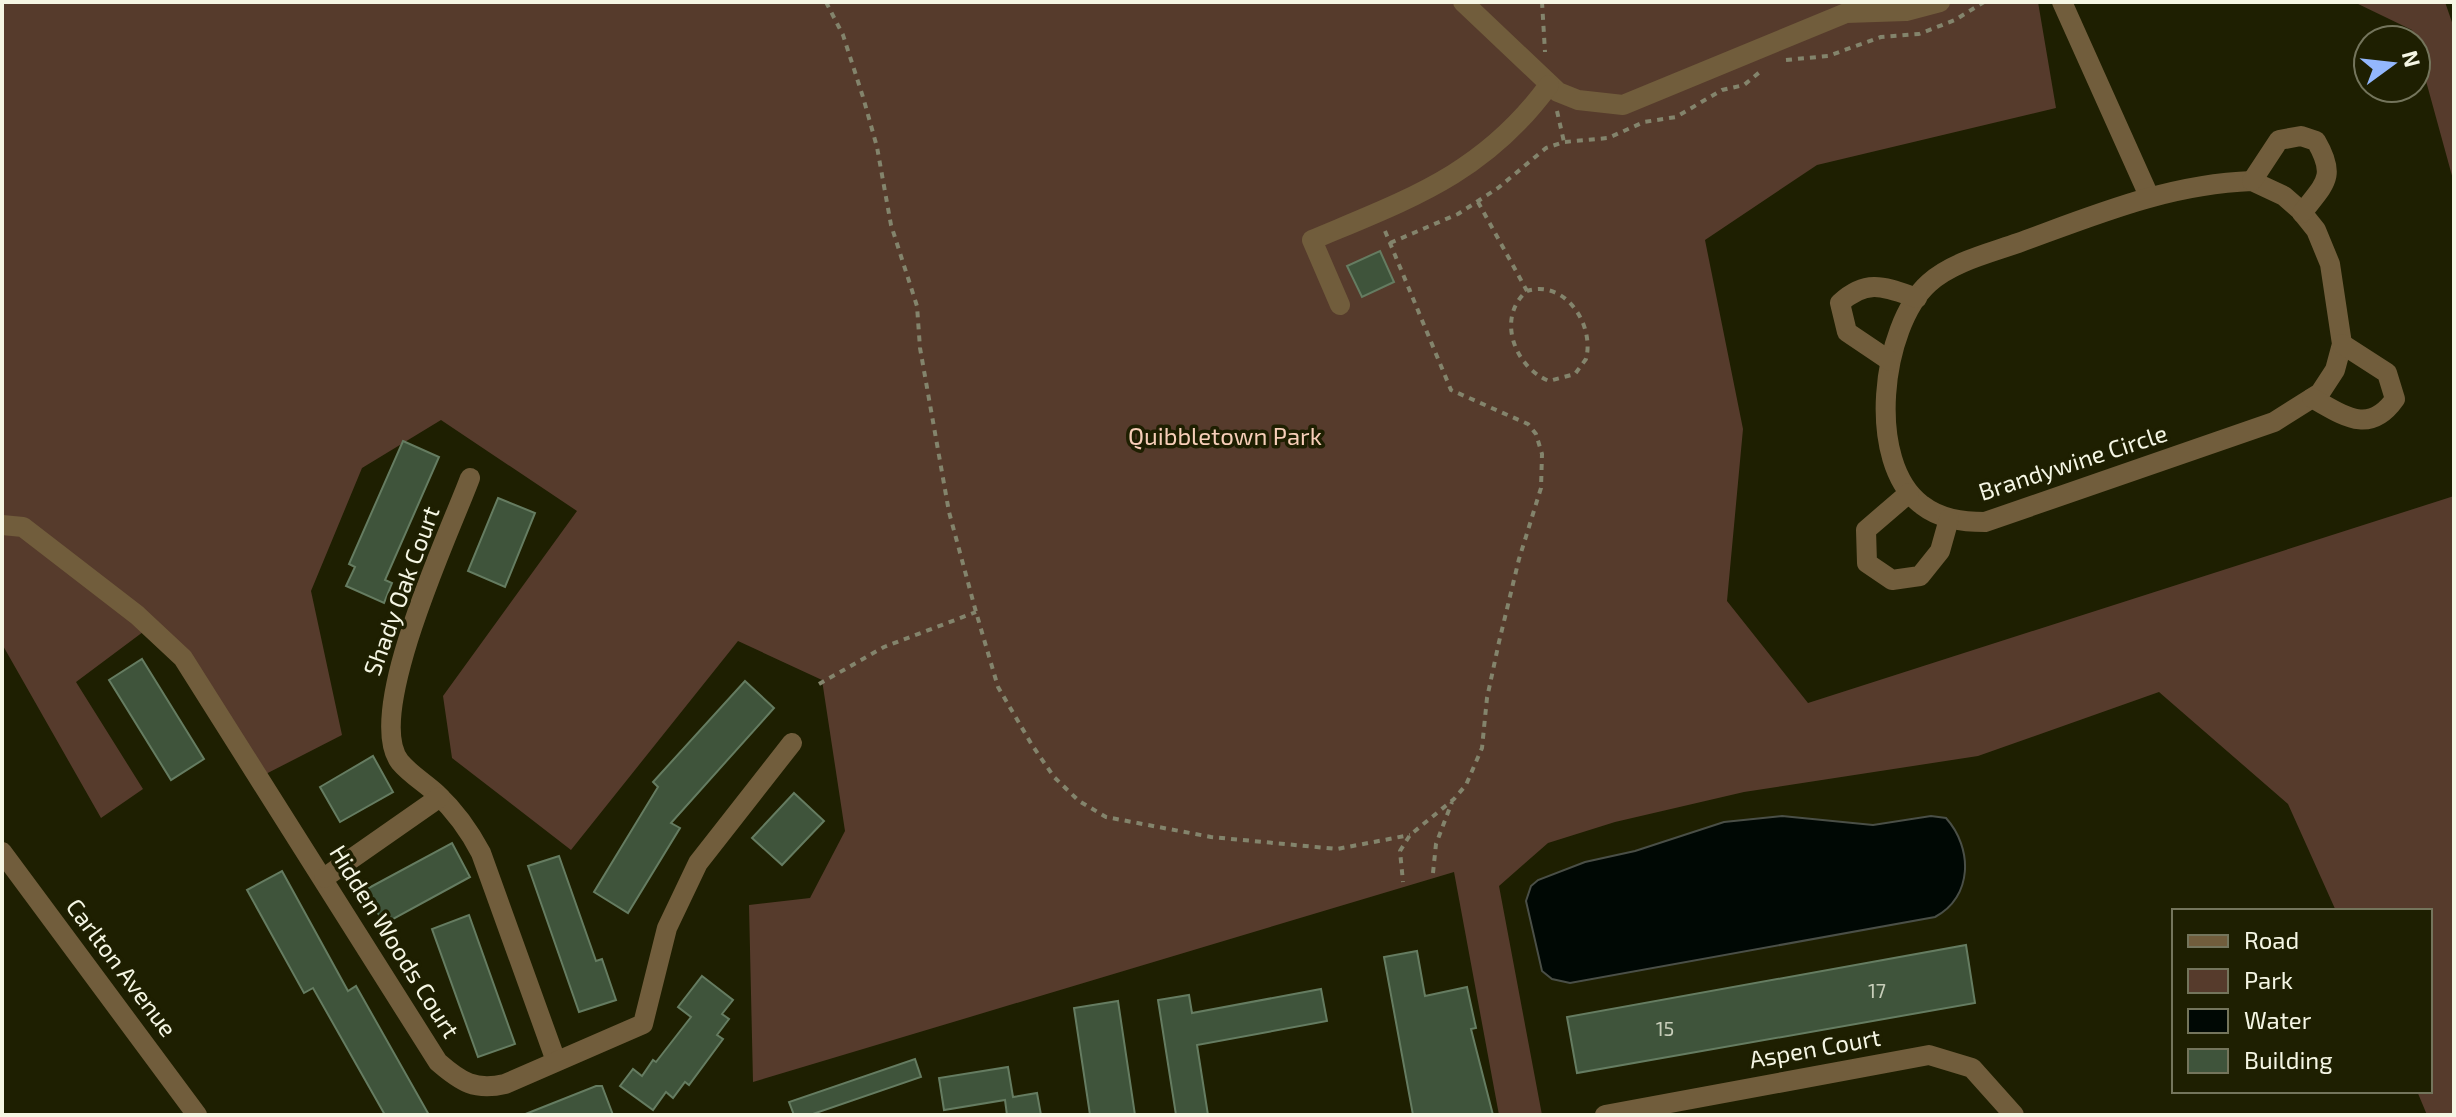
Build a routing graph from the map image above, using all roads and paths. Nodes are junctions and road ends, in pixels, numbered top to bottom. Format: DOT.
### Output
graph roads {
  1 [pos="826,2"];
  2 [pos="1463,2"];
  3 [pos="1542,2"];
  4 [pos="1940,2"];
  5 [pos="1984,2"];
  6 [pos="2062,2"];
  7 [pos="1851,8"];
  8 [pos="1782,60"];
  9 [pos="1545,64"];
  10 [pos="1762,70"];
  11 [pos="1552,95"];
  12 [pos="1564,142"];
  13 [pos="2252,181"];
  14 [pos="2149,196"];
  15 [pos="1478,202"];
  16 [pos="1377,213"];
  17 [pos="2302,213"];
  18 [pos="1390,243"];
  19 [pos="1527,291"];
  20 [pos="1917,298"];
  21 [pos="1340,305"];
  22 [pos="2342,344"];
  23 [pos="1890,361"];
  24 [pos="2312,398"];
  25 [pos="470,478"];
  26 [pos="1909,493"];
  27 [pos="1949,519"];
  28 [pos="2,525"];
  29 [pos="976,612"];
  30 [pos="819,684"];
  31 [pos="792,743"];
  32 [pos="440,797"];
  33 [pos="1454,799"];
  34 [pos="1410,835"];
  35 [pos="2,852"];
  36 [pos="1433,873"];
  37 [pos="324,878"];
  38 [pos="1403,882"];
  39 [pos="556,1061"];
  40 [pos="197,1115"];
  41 [pos="1605,1115"];
  42 [pos="2014,1115"];
  1 -- 29 [label="path"];
  2 -- 11 [label="street"];
  3 -- 9 [label="path"];
  4 -- 7 [label="street"];
  5 -- 8 [label="path"];
  6 -- 14 [label="street"];
  7 -- 11 [label="street"];
  10 -- 12 [label="path"];
  11 -- 12 [label="path"];
  11 -- 16 [label="street"];
  12 -- 15 [label="path"];
  13 -- 14 [label="street, Brandywine Circle"];
  13 -- 17 [label="street"];
  13 -- 17 [label="street"];
  14 -- 20 [label="street, Brandywine Circle"];
  15 -- 18 [label="path"];
  15 -- 19 [label="path"];
  16 -- 18 [label="path"];
  16 -- 21 [label="street"];
  17 -- 22 [label="street"];
  18 -- 33 [label="path"];
  19 -- 19 [label="path"];
  20 -- 23 [label="street, Brandywine Circle"];
  20 -- 23 [label="street"];
  22 -- 24 [label="street, Brandywine Circle"];
  22 -- 24 [label="street"];
  23 -- 26 [label="street, Brandywine Circle"];
  24 -- 27 [label="street, Brandywine Circle"];
  25 -- 32 [label="street, Shady Oak Court"];
  26 -- 27 [label="street, Brandywine Circle"];
  26 -- 27 [label="street"];
  28 -- 37 [label="street, Hidden Woods Court"];
  29 -- 30 [label="path"];
  29 -- 34 [label="path"];
  31 -- 39 [label="street, Hidden Woods Court"];
  32 -- 37 [label="street"];
  32 -- 39 [label="street, Shady Oak Court"];
  33 -- 34 [label="path"];
  33 -- 36 [label="path"];
  34 -- 38 [label="path"];
  35 -- 40 [label="street, Carlton Avenue"];
  37 -- 39 [label="street, Hidden Woods Court"];
  41 -- 42 [label="street, Aspen Court"];
}
